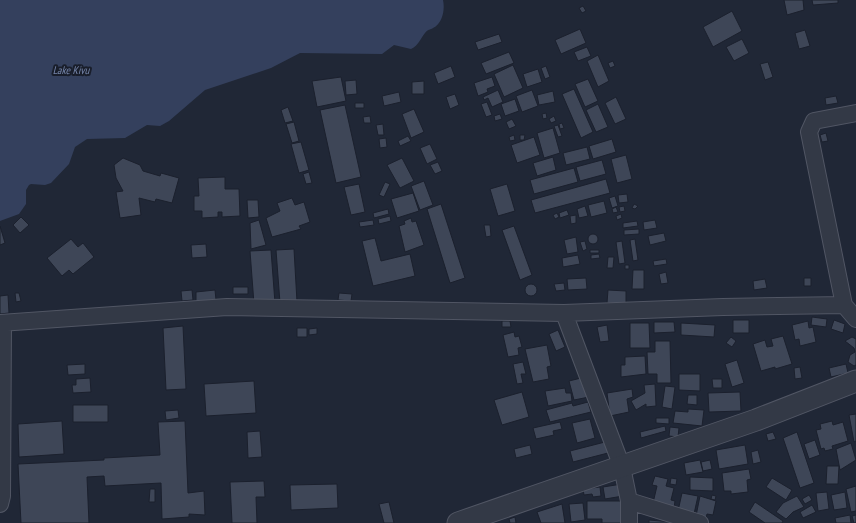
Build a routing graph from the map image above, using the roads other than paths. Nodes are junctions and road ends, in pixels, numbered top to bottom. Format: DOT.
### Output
graph roads {
  1 [pos="856,113"];
  2 [pos="844,305"];
  3 [pos="564,313"];
  4 [pos="856,319"];
  5 [pos="1,323"];
  6 [pos="856,381"];
  7 [pos="622,467"];
  8 [pos="629,502"];
  9 [pos="0,504"];
  10 [pos="458,523"];
  11 [pos="629,523"];
  12 [pos="700,523"];
  1 -- 2 [label="street"];
  2 -- 3 [label="street"];
  2 -- 4 [label="street"];
  3 -- 5 [label="street"];
  3 -- 7 [label="street"];
  5 -- 9 [label="street"];
  6 -- 7 [label="street"];
  7 -- 8 [label="street"];
  7 -- 10 [label="street"];
  8 -- 11 [label="street"];
  8 -- 12 [label="street"];
}
